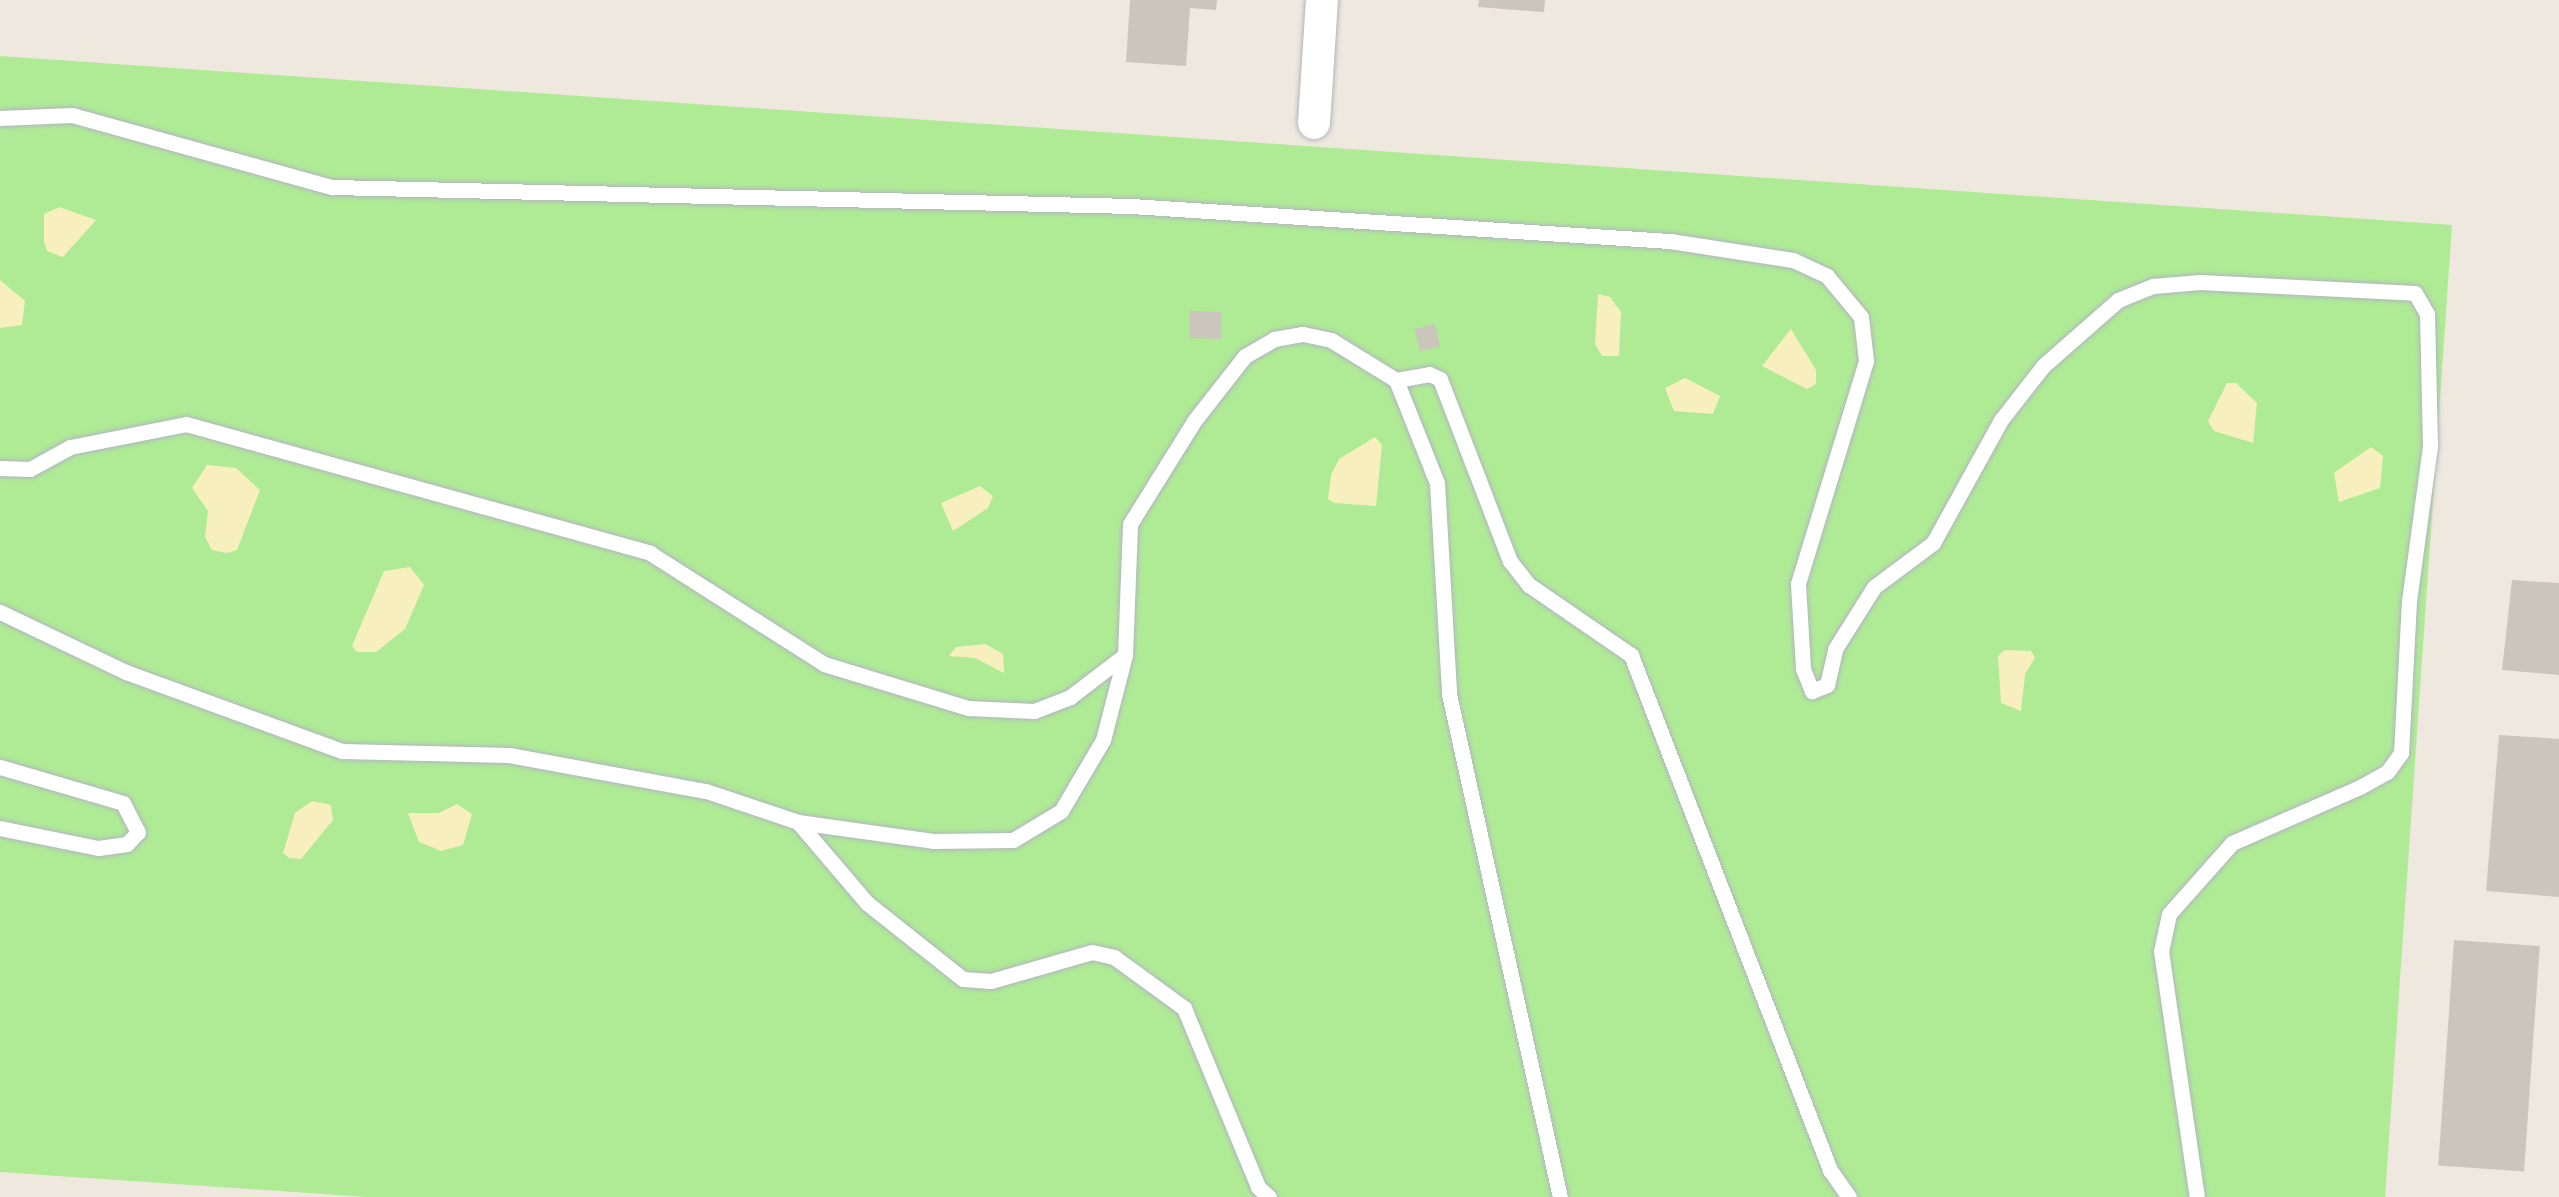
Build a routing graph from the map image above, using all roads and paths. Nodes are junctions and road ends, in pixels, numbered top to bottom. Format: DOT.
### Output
graph roads {
  1 [pos="1322,0"];
  2 [pos="0,118"];
  3 [pos="1314,123"];
  4 [pos="1396,380"];
  5 [pos="0,468"];
  6 [pos="0,612"];
  7 [pos="1125,655"];
  8 [pos="0,767"];
  9 [pos="798,822"];
  10 [pos="0,828"];
  11 [pos="1269,1197"];
  12 [pos="1560,1197"];
  13 [pos="1849,1197"];
  14 [pos="2197,1197"];
  1 -- 3 [label="street"];
  2 -- 14 [label="lane"];
  4 -- 7 [label="lane"];
  4 -- 12 [label="lane"];
  4 -- 13 [label="lane"];
  5 -- 7 [label="lane"];
  6 -- 9 [label="lane"];
  7 -- 9 [label="lane"];
  8 -- 10 [label="lane"];
  9 -- 11 [label="lane"];
}
